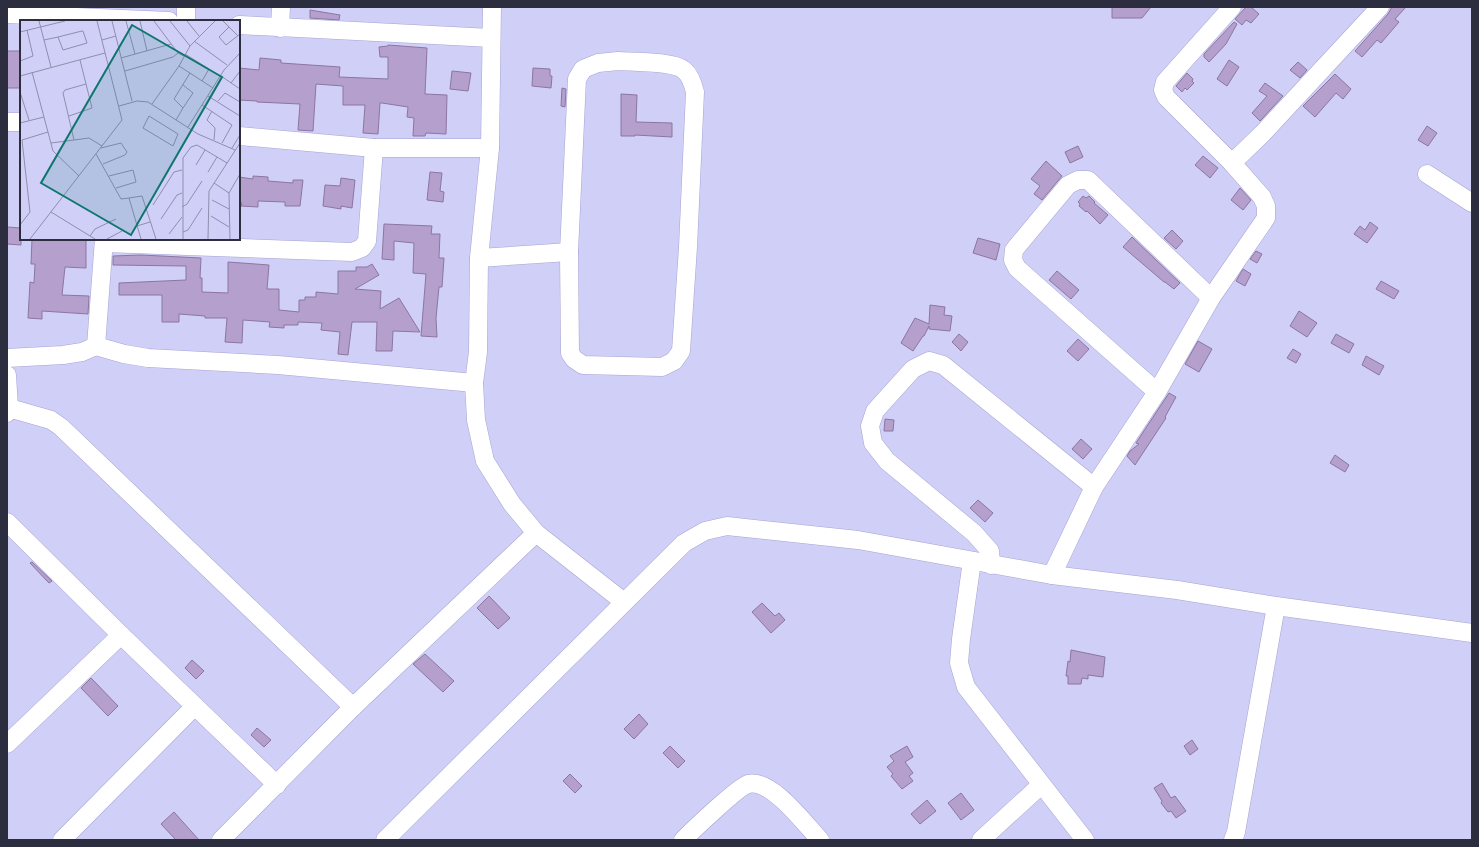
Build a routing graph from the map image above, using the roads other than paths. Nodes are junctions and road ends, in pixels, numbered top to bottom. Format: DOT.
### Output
graph roads {
  1 [pos="186,7"];
  2 [pos="281,7"];
  3 [pos="492,7"];
  4 [pos="1232,7"];
  5 [pos="1380,7"];
  6 [pos="7,14"];
  7 [pos="116,20"];
  8 [pos="186,20"];
  9 [pos="240,25"];
  10 [pos="280,28"];
  11 [pos="491,38"];
  12 [pos="7,122"];
  13 [pos="20,122"];
  14 [pos="240,136"];
  15 [pos="374,148"];
  16 [pos="490,148"];
  17 [pos="1232,163"];
  18 [pos="1427,174"];
  19 [pos="1472,203"];
  20 [pos="104,241"];
  21 [pos="216,243"];
  22 [pos="569,252"];
  23 [pos="479,258"];
  24 [pos="1211,298"];
  25 [pos="96,346"];
  26 [pos="7,358"];
  27 [pos="7,375"];
  28 [pos="474,383"];
  29 [pos="1157,392"];
  30 [pos="8,411"];
  31 [pos="1094,487"];
  32 [pos="7,522"];
  33 [pos="536,533"];
  34 [pos="972,561"];
  35 [pos="991,565"];
  36 [pos="1052,575"];
  37 [pos="624,602"];
  38 [pos="1276,606"];
  39 [pos="1472,633"];
  40 [pos="121,635"];
  41 [pos="195,706"];
  42 [pos="353,707"];
  43 [pos="7,744"];
  44 [pos="277,785"];
  45 [pos="1041,785"];
  46 [pos="62,840"];
  47 [pos="221,840"];
  48 [pos="385,840"];
  49 [pos="683,840"];
  50 [pos="820,840"];
  51 [pos="981,840"];
  52 [pos="1086,840"];
  53 [pos="1233,840"];
  1 -- 8 [label="street"];
  2 -- 10 [label="street"];
  3 -- 11 [label="street"];
  4 -- 17 [label="street"];
  5 -- 17 [label="street"];
  6 -- 7 [label="street"];
  9 -- 10 [label="street"];
  10 -- 11 [label="street"];
  11 -- 16 [label="street"];
  12 -- 13 [label="street"];
  14 -- 15 [label="street"];
  15 -- 16 [label="street"];
  15 -- 21 [label="street"];
  16 -- 23 [label="street"];
  17 -- 24 [label="street"];
  18 -- 19 [label="street"];
  20 -- 21 [label="street"];
  20 -- 25 [label="street"];
  22 -- 22 [label="street"];
  22 -- 23 [label="street"];
  23 -- 28 [label="street"];
  24 -- 29 [label="street"];
  24 -- 29 [label="street"];
  25 -- 26 [label="street"];
  25 -- 28 [label="street"];
  27 -- 30 [label="street"];
  28 -- 33 [label="street"];
  29 -- 31 [label="street"];
  30 -- 42 [label="street"];
  31 -- 35 [label="street"];
  31 -- 36 [label="street"];
  32 -- 40 [label="street"];
  33 -- 37 [label="street"];
  33 -- 42 [label="street"];
  34 -- 35 [label="street"];
  34 -- 37 [label="street"];
  34 -- 45 [label="street"];
  35 -- 36 [label="street"];
  36 -- 38 [label="street"];
  37 -- 48 [label="street"];
  38 -- 39 [label="street"];
  38 -- 53 [label="street"];
  40 -- 41 [label="street"];
  40 -- 43 [label="street"];
  41 -- 44 [label="street"];
  41 -- 46 [label="street"];
  42 -- 44 [label="street"];
  44 -- 47 [label="street"];
  45 -- 51 [label="street"];
  45 -- 52 [label="street"];
  49 -- 50 [label="street"];
}
